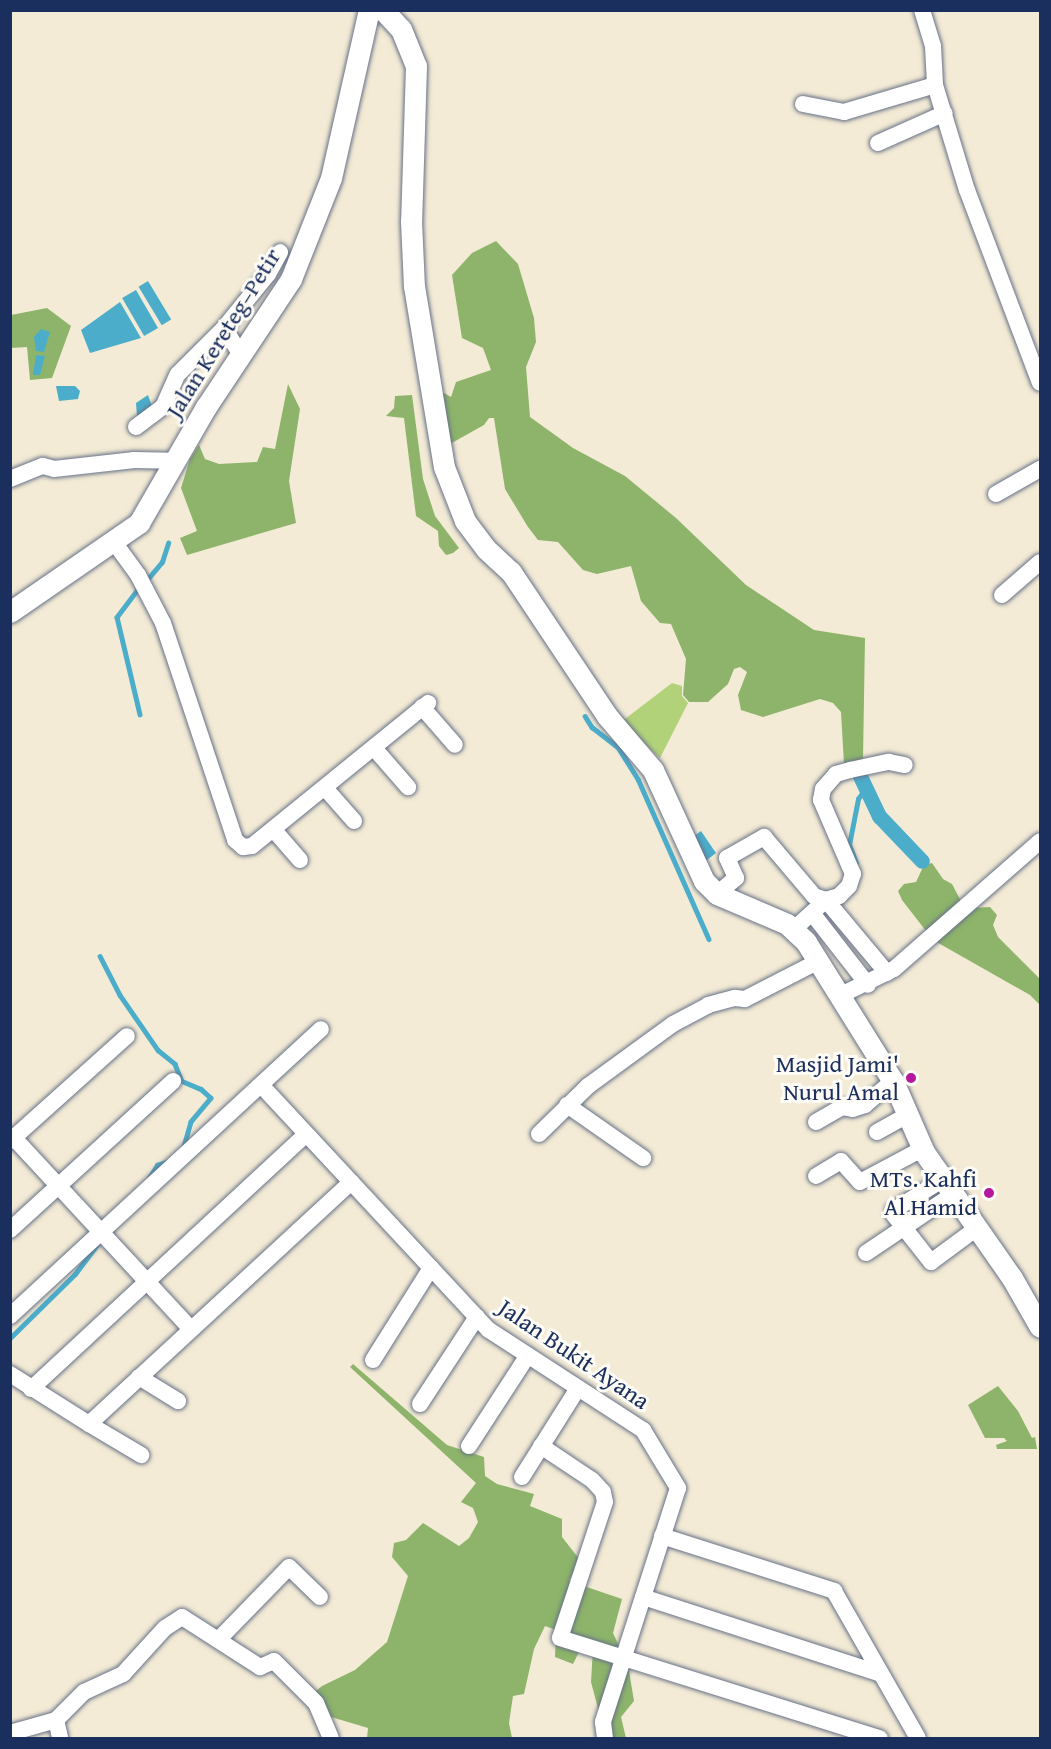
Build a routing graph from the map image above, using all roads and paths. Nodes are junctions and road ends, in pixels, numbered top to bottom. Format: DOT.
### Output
graph roads {
  1 [pos="369,10"];
  2 [pos="382,10"];
  3 [pos="922,10"];
  4 [pos="935,85"];
  5 [pos="803,105"];
  6 [pos="945,113"];
  7 [pos="878,143"];
  8 [pos="280,252"];
  9 [pos="224,328"];
  10 [pos="241,355"];
  11 [pos="1041,383"];
  12 [pos="136,427"];
  13 [pos="173,461"];
  14 [pos="1041,469"];
  15 [pos="10,479"];
  16 [pos="996,495"];
  17 [pos="114,543"];
  18 [pos="1041,562"];
  19 [pos="1002,595"];
  20 [pos="10,612"];
  21 [pos="455,745"];
  22 [pos="374,748"];
  23 [pos="905,765"];
  24 [pos="408,787"];
  25 [pos="325,788"];
  26 [pos="354,821"];
  27 [pos="273,829"];
  28 [pos="1041,841"];
  29 [pos="300,860"];
  30 [pos="717,894"];
  31 [pos="826,900"];
  32 [pos="812,913"];
  33 [pos="794,929"];
  34 [pos="819,961"];
  35 [pos="887,974"];
  36 [pos="868,985"];
  37 [pos="839,996"];
  38 [pos="321,1029"];
  39 [pos="127,1036"];
  40 [pos="173,1081"];
  41 [pos="893,1081"];
  42 [pos="261,1085"];
  43 [pos="567,1105"];
  44 [pos="908,1115"];
  45 [pos="816,1122"];
  46 [pos="877,1132"];
  47 [pos="306,1134"];
  48 [pos="539,1134"];
  49 [pos="12,1140"];
  50 [pos="922,1149"];
  51 [pos="643,1158"];
  52 [pos="816,1176"];
  53 [pos="351,1182"];
  54 [pos="58,1186"];
  55 [pos="947,1188"];
  56 [pos="904,1228"];
  57 [pos="977,1228"];
  58 [pos="10,1230"];
  59 [pos="102,1233"];
  60 [pos="866,1253"];
  61 [pos="431,1268"];
  62 [pos="147,1282"];
  63 [pos="10,1316"];
  64 [pos="477,1317"];
  65 [pos="1041,1327"];
  66 [pos="191,1329"];
  67 [pos="528,1355"];
  68 [pos="373,1360"];
  69 [pos="10,1374"];
  70 [pos="139,1377"];
  71 [pos="578,1388"];
  72 [pos="31,1389"];
  73 [pos="178,1401"];
  74 [pos="420,1404"];
  75 [pos="89,1424"];
  76 [pos="469,1446"];
  77 [pos="541,1446"];
  78 [pos="141,1455"];
  79 [pos="522,1478"];
  80 [pos="662,1536"];
  81 [pos="320,1597"];
  82 [pos="643,1597"];
  83 [pos="219,1639"];
  84 [pos="623,1658"];
  85 [pos="881,1674"];
  86 [pos="56,1720"];
  87 [pos="10,1733"];
  88 [pos="604,1736"];
  89 [pos="329,1737"];
  90 [pos="60,1738"];
  91 [pos="622,1738"];
  92 [pos="880,1738"];
  93 [pos="918,1738"];
  1 -- 10 [label="street, Jalan Kereteg–Petir"];
  2 -- 30 [label="street"];
  3 -- 4 [label="street"];
  4 -- 5 [label="street"];
  4 -- 6 [label="street"];
  6 -- 7 [label="street"];
  6 -- 11 [label="street"];
  8 -- 9 [label="street"];
  9 -- 10 [label="street"];
  9 -- 12 [label="street"];
  10 -- 13 [label="street, Jalan Kereteg–Petir"];
  13 -- 15 [label="street"];
  13 -- 17 [label="street, Jalan Kereteg–Petir"];
  14 -- 16 [label="street"];
  17 -- 20 [label="street, Jalan Kereteg–Petir"];
  17 -- 27 [label="street"];
  18 -- 19 [label="street"];
  21 -- 22 [label="street"];
  22 -- 24 [label="street"];
  22 -- 25 [label="street"];
  23 -- 31 [label="street"];
  25 -- 26 [label="street"];
  25 -- 27 [label="street"];
  27 -- 29 [label="street"];
  28 -- 35 [label="street"];
  30 -- 31 [label="street"];
  30 -- 33 [label="street"];
  31 -- 32 [label="street"];
  31 -- 35 [label="street"];
  32 -- 33 [label="street"];
  32 -- 36 [label="street"];
  33 -- 34 [label="street"];
  34 -- 37 [label="street"];
  34 -- 43 [label="street"];
  35 -- 36 [label="street"];
  36 -- 37 [label="street"];
  37 -- 41 [label="street"];
  38 -- 42 [label="street"];
  39 -- 49 [label="street"];
  40 -- 54 [label="street"];
  41 -- 44 [label="street"];
  41 -- 45 [label="street"];
  42 -- 47 [label="street, Jalan Bukit Ayana"];
  42 -- 59 [label="street"];
  43 -- 48 [label="street"];
  43 -- 51 [label="street"];
  44 -- 46 [label="street"];
  44 -- 50 [label="street"];
  47 -- 53 [label="street, Jalan Bukit Ayana"];
  47 -- 62 [label="street"];
  49 -- 54 [label="street"];
  50 -- 52 [label="street"];
  50 -- 55 [label="street"];
  53 -- 61 [label="street, Jalan Bukit Ayana"];
  53 -- 66 [label="street"];
  54 -- 58 [label="street"];
  54 -- 59 [label="street"];
  55 -- 56 [label="street"];
  55 -- 57 [label="street"];
  56 -- 57 [label="street"];
  56 -- 60 [label="street"];
  57 -- 65 [label="street"];
  59 -- 62 [label="street"];
  59 -- 63 [label="street"];
  61 -- 64 [label="street, Jalan Bukit Ayana"];
  61 -- 68 [label="street"];
  62 -- 66 [label="street"];
  62 -- 72 [label="street"];
  64 -- 67 [label="street, Jalan Bukit Ayana"];
  64 -- 74 [label="street"];
  66 -- 70 [label="street"];
  67 -- 71 [label="street, Jalan Bukit Ayana"];
  67 -- 76 [label="street"];
  69 -- 72 [label="street"];
  70 -- 73 [label="street"];
  70 -- 75 [label="street"];
  71 -- 77 [label="street"];
  71 -- 80 [label="street, Jalan Bukit Ayana"];
  72 -- 75 [label="street"];
  75 -- 78 [label="street"];
  77 -- 79 [label="street"];
  77 -- 84 [label="street"];
  80 -- 82 [label="street, Jalan Bukit Ayana"];
  80 -- 85 [label="street"];
  81 -- 83 [label="street"];
  82 -- 84 [label="street, Jalan Bukit Ayana"];
  82 -- 85 [label="street"];
  83 -- 86 [label="street"];
  83 -- 89 [label="street"];
  84 -- 88 [label="street, Jalan Bukit Ayana"];
  84 -- 92 [label="street"];
  85 -- 93 [label="street"];
  86 -- 87 [label="street"];
  86 -- 90 [label="street"];
  88 -- 91 [label="street"];
}
